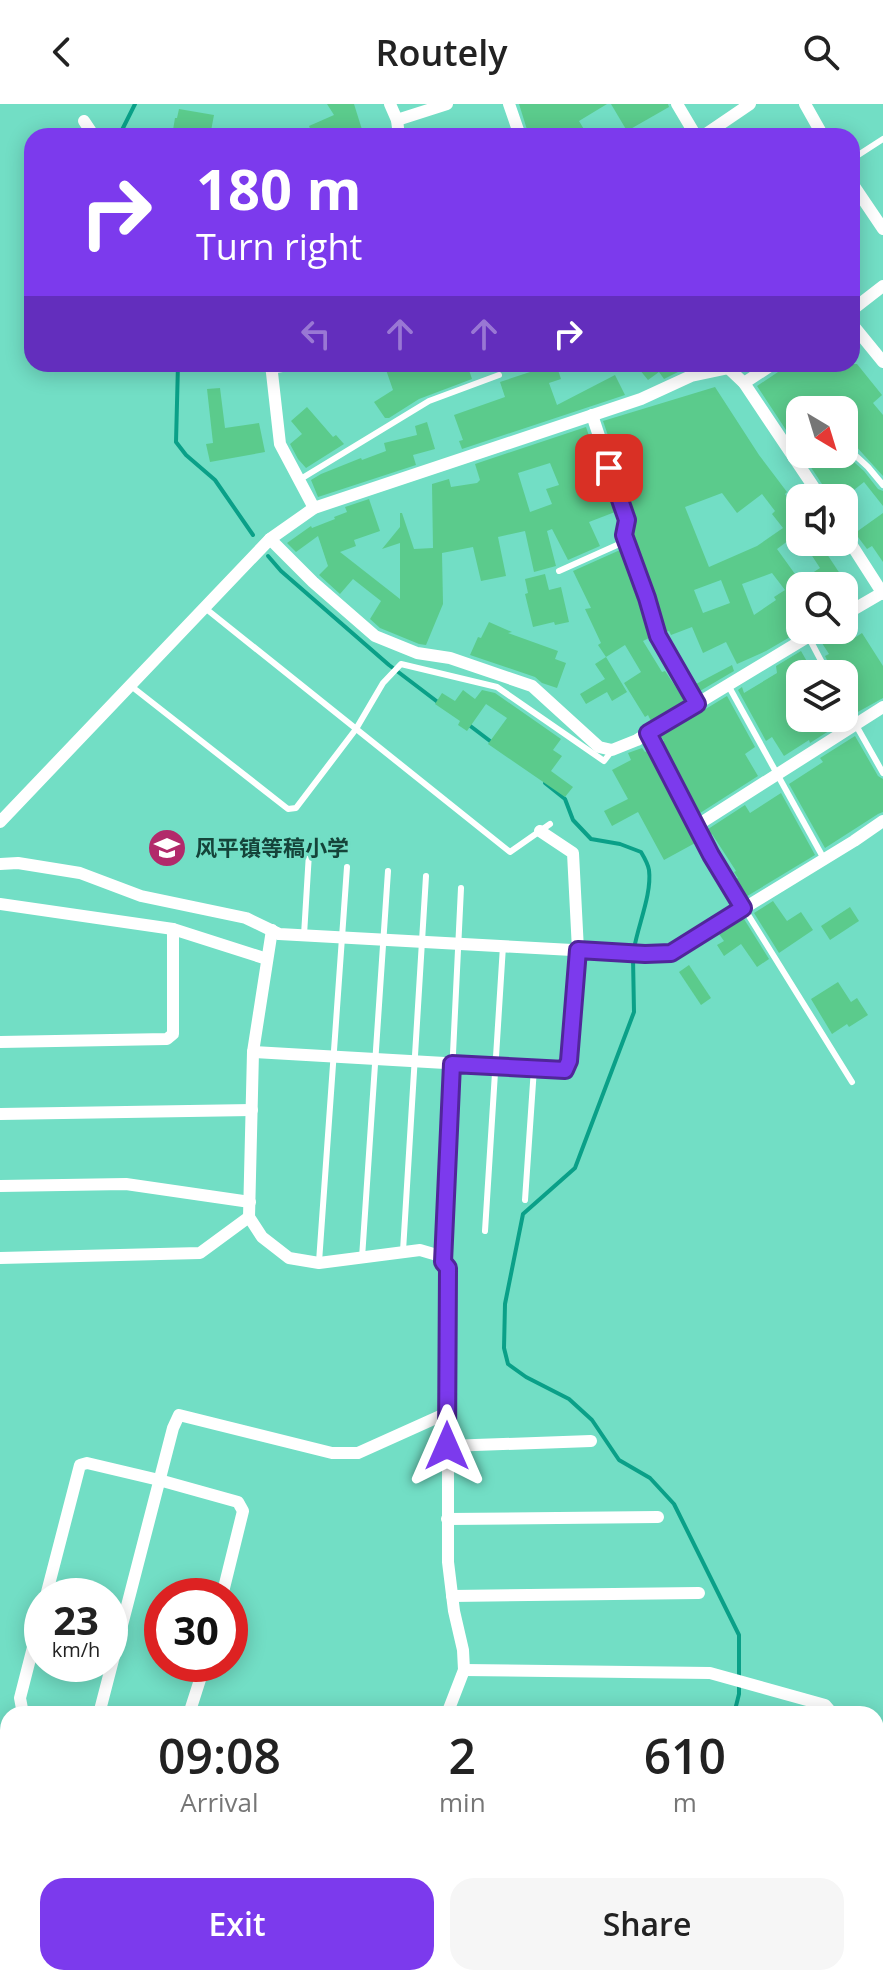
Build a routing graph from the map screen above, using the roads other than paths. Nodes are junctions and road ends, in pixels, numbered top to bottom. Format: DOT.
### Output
graph roads {
  1 [pos="390,104"];
  2 [pos="447,104"];
  3 [pos="509,104"];
  4 [pos="677,104"];
  5 [pos="750,104"];
  6 [pos="805,104"];
  7 [pos="397,120"];
  8 [pos="84,121"];
  9 [pos="89,128"];
  10 [pos="398,128"];
  11 [pos="517,128"];
  12 [pos="691,128"];
  13 [pos="715,128"];
  14 [pos="818,128"];
  15 [pos="883,139"];
  16 [pos="860,154"];
  17 [pos="860,195"];
  18 [pos="883,229"];
  19 [pos="883,286"];
  20 [pos="860,304"];
  21 [pos="860,334"];
  22 [pos="883,362"];
  23 [pos="271,372"];
  24 [pos="705,372"];
  25 [pos="732,372"];
  26 [pos="761,372"];
  27 [pos="499,375"];
  28 [pos="744,383"];
  29 [pos="592,415"];
  30 [pos="786,438"];
  31 [pos="858,458"];
  32 [pos="299,480"];
  33 [pos="883,485"];
  34 [pos="314,508"];
  35 [pos="270,539"];
  36 [pos="626,541"];
  37 [pos="858,555"];
  38 [pos="559,571"];
  39 [pos="883,593"];
  40 [pos="858,607"];
  41 [pos="205,608"];
  42 [pos="796,644"];
  43 [pos="728,685"];
  44 [pos="131,686"];
  45 [pos="697,704"];
  46 [pos="883,707"];
  47 [pos="858,722"];
  48 [pos="356,729"];
  49 [pos="858,729"];
  50 [pos="843,732"];
  51 [pos="648,733"];
  52 [pos="612,750"];
  53 [pos="883,773"];
  54 [pos="777,775"];
  55 [pos="883,821"];
  56 [pos="0,822"];
  57 [pos="696,826"];
  58 [pos="545,828"];
  59 [pos="309,853"];
  60 [pos="824,859"];
  61 [pos="0,864"];
  62 [pos="347,867"];
  63 [pos="388,871"];
  64 [pos="426,876"];
  65 [pos="461,888"];
  66 [pos="0,904"];
  67 [pos="743,908"];
  68 [pos="173,929"];
  69 [pos="272,930"];
  70 [pos="304,935"];
  71 [pos="342,937"];
  72 [pos="383,939"];
  73 [pos="422,941"];
  74 [pos="458,943"];
  75 [pos="503,946"];
  76 [pos="578,950"];
  77 [pos="267,959"];
  78 [pos="0,1042"];
  79 [pos="253,1052"];
  80 [pos="334,1057"];
  81 [pos="375,1059"];
  82 [pos="415,1061"];
  83 [pos="452,1064"];
  84 [pos="495,1066"];
  85 [pos="534,1068"];
  86 [pos="852,1082"];
  87 [pos="252,1110"];
  88 [pos="0,1114"];
  89 [pos="0,1186"];
  90 [pos="525,1200"];
  91 [pos="250,1202"];
  92 [pos="249,1217"];
  93 [pos="485,1231"];
  94 [pos="403,1252"];
  95 [pos="0,1258"];
  96 [pos="362,1258"];
  97 [pos="443,1262"];
  98 [pos="319,1263"];
  99 [pos="447,1413"];
  100 [pos="591,1441"];
  101 [pos="447,1446"];
  102 [pos="159,1480"];
  103 [pos="658,1517"];
  104 [pos="447,1519"];
  105 [pos="51,1578"];
  106 [pos="226,1578"];
  107 [pos="699,1593"];
  108 [pos="452,1596"];
  109 [pos="464,1670"];
  110 [pos="24,1682"];
  111 [pos="199,1682"];
  112 [pos="22,1706"];
  113 [pos="101,1706"];
  114 [pos="192,1706"];
  115 [pos="450,1706"];
  116 [pos="826,1706"];
  1 -- 7 [label="street"];
  2 -- 7 [label="street"];
  3 -- 11 [label="street"];
  4 -- 12 [label="street"];
  5 -- 13 [label="street"];
  6 -- 14 [label="street"];
  7 -- 10 [label="street"];
  8 -- 9 [label="street"];
  15 -- 16 [label="lane"];
  17 -- 18 [label="street"];
  19 -- 20 [label="street"];
  21 -- 22 [label="street"];
  23 -- 32 [label="street"];
  24 -- 29 [label="street"];
  25 -- 28 [label="street"];
  26 -- 28 [label="street"];
  27 -- 32 [label="lane"];
  28 -- 30 [label="street"];
  29 -- 34 [label="street"];
  29 -- 36 [label="street"];
  31 -- 33 [label="lane"];
  32 -- 34 [label="street"];
  34 -- 35 [label="street"];
  35 -- 41 [label="street"];
  35 -- 52 [label="street"];
  36 -- 38 [label="lane"];
  36 -- 45 [label="street"];
  37 -- 39 [label="street"];
  39 -- 40 [label="street"];
  41 -- 44 [label="street"];
  41 -- 48 [label="lane"];
  42 -- 43 [label="street"];
  43 -- 45 [label="street"];
  43 -- 54 [label="lane"];
  44 -- 48 [label="lane"];
  44 -- 56 [label="street"];
  45 -- 51 [label="street"];
  46 -- 47 [label="street"];
  48 -- 52 [label="lane"];
  48 -- 58 [label="lane"];
  49 -- 53 [label="lane"];
  50 -- 54 [label="street"];
  51 -- 52 [label="street"];
  51 -- 57 [label="lane"];
  54 -- 57 [label="street"];
  54 -- 60 [label="lane"];
  55 -- 60 [label="street"];
  57 -- 67 [label="lane"];
  58 -- 76 [label="street"];
  59 -- 70 [label="lane"];
  60 -- 67 [label="street"];
  61 -- 69 [label="street"];
  62 -- 71 [label="lane"];
  63 -- 72 [label="lane"];
  64 -- 73 [label="lane"];
  65 -- 74 [label="lane"];
  66 -- 68 [label="street"];
  67 -- 76 [label="street"];
  67 -- 86 [label="lane"];
  68 -- 77 [label="street"];
  68 -- 78 [label="street"];
  69 -- 70 [label="street"];
  69 -- 77 [label="street"];
  70 -- 71 [label="street"];
  71 -- 72 [label="street"];
  71 -- 80 [label="lane"];
  72 -- 73 [label="street"];
  72 -- 81 [label="lane"];
  73 -- 74 [label="street"];
  73 -- 82 [label="lane"];
  74 -- 75 [label="street"];
  74 -- 83 [label="lane"];
  75 -- 76 [label="street"];
  75 -- 84 [label="lane"];
  76 -- 85 [label="street"];
  77 -- 79 [label="street"];
  79 -- 80 [label="street"];
  79 -- 87 [label="street"];
  80 -- 81 [label="street"];
  80 -- 98 [label="lane"];
  81 -- 82 [label="street"];
  81 -- 96 [label="lane"];
  82 -- 83 [label="street"];
  82 -- 94 [label="lane"];
  83 -- 84 [label="street"];
  83 -- 97 [label="lane"];
  84 -- 85 [label="street"];
  84 -- 93 [label="lane"];
  85 -- 90 [label="lane"];
  87 -- 88 [label="street"];
  87 -- 91 [label="street"];
  89 -- 91 [label="street"];
  91 -- 92 [label="street"];
  92 -- 95 [label="street"];
  92 -- 98 [label="street"];
  94 -- 96 [label="street"];
  94 -- 97 [label="street"];
  96 -- 98 [label="street"];
  97 -- 99 [label="street"];
  99 -- 101 [label="street"];
  99 -- 102 [label="street"];
  100 -- 101 [label="street"];
  101 -- 104 [label="street"];
  102 -- 105 [label="street"];
  102 -- 106 [label="street"];
  102 -- 113 [label="street"];
  103 -- 104 [label="street"];
  104 -- 108 [label="street"];
  107 -- 108 [label="street"];
  108 -- 109 [label="street"];
  109 -- 115 [label="street"];
  109 -- 116 [label="street"];
  110 -- 112 [label="street"];
  111 -- 114 [label="street"];
}
